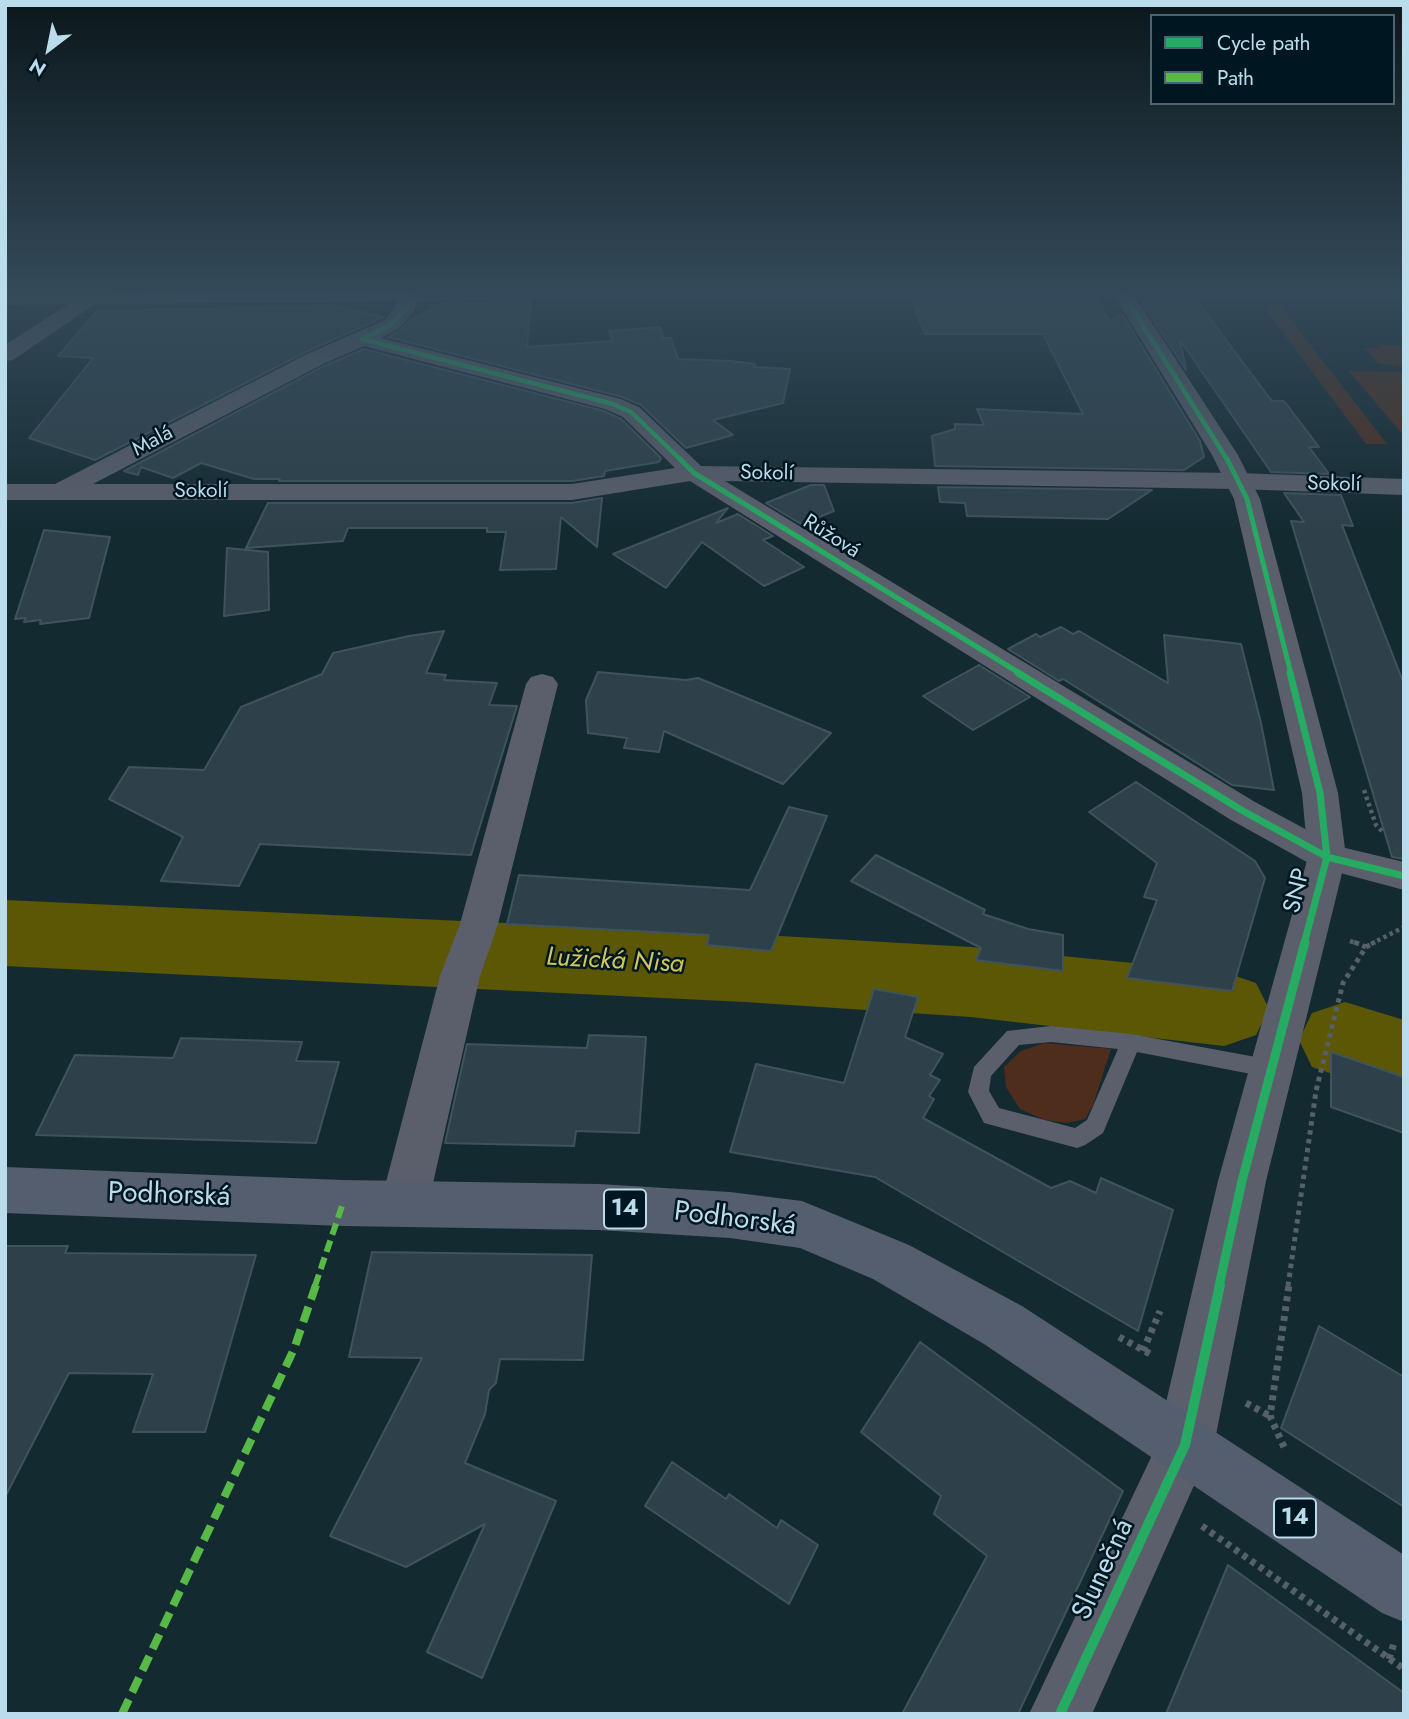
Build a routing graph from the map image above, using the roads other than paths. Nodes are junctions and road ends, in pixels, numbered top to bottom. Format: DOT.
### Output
graph roads {
  1 [pos="289,372"];
  2 [pos="490,372"];
  3 [pos="1173,372"];
  4 [pos="694,473"];
  5 [pos="1238,481"];
  6 [pos="1404,486"];
  7 [pos="5,492"];
  8 [pos="58,492"];
  9 [pos="542,684"];
  10 [pos="1327,857"];
  11 [pos="1404,876"];
  12 [pos="1131,1042"];
  13 [pos="1272,1069"];
  14 [pos="5,1190"];
  15 [pos="404,1205"];
  16 [pos="1185,1445"];
  17 [pos="1404,1591"];
  18 [pos="1060,1714"];
  1 -- 8 [label="street, Malá"];
  2 -- 4 [label="street, Růžová"];
  3 -- 5 [label="street, SNP"];
  4 -- 5 [label="street, Sokolí"];
  4 -- 8 [label="street, Sokolí"];
  4 -- 10 [label="street, Růžová"];
  5 -- 6 [label="street, Sokolí"];
  5 -- 10 [label="street, SNP"];
  7 -- 8 [label="street, Sokolí"];
  9 -- 15 [label="street"];
  10 -- 11 [label="street, Růžová"];
  10 -- 13 [label="street, SNP"];
  12 -- 12 [label="lane"];
  12 -- 13 [label="lane"];
  13 -- 16 [label="street, SNP"];
  14 -- 15 [label="main road, Podhorská / 14"];
  15 -- 16 [label="main road, Podhorská / 14"];
  16 -- 17 [label="main road, Podhorská / 14"];
  16 -- 18 [label="street, Slunečná"];
}
